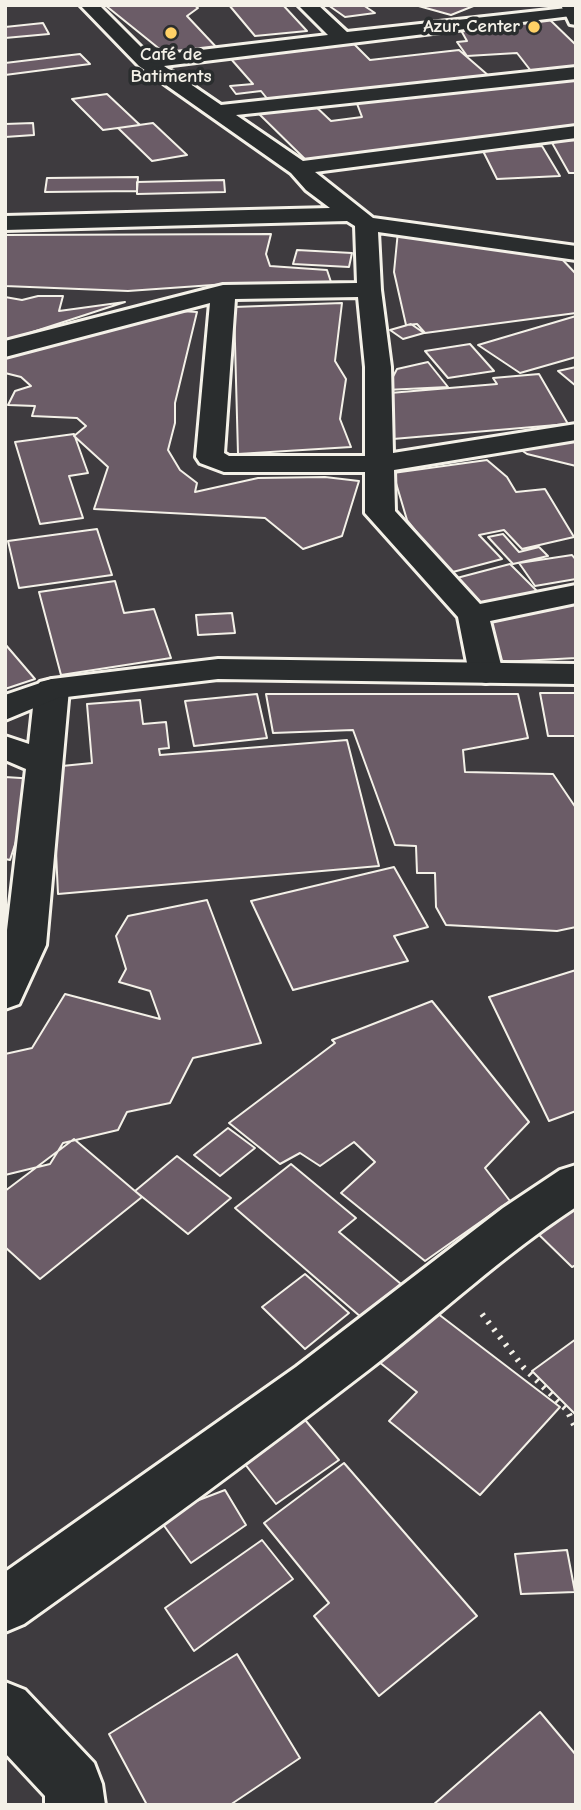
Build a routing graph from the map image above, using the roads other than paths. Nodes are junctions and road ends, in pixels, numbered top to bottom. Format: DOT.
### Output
graph roads {
  1 [pos="89,5"];
  2 [pos="307,5"];
  3 [pos="572,12"];
  4 [pos="342,38"];
  5 [pos="146,62"];
  6 [pos="576,73"];
  7 [pos="216,111"];
  8 [pos="576,132"];
  9 [pos="307,177"];
  10 [pos="359,219"];
  11 [pos="5,223"];
  12 [pos="576,253"];
  13 [pos="369,290"];
  14 [pos="223,292"];
  15 [pos="5,349"];
  16 [pos="576,432"];
  17 [pos="379,464"];
  18 [pos="576,594"];
  19 [pos="473,615"];
  20 [pos="486,673"];
  21 [pos="576,674"];
  22 [pos="52,689"];
  23 [pos="5,710"];
  24 [pos="5,747"];
  25 [pos="43,763"];
  26 [pos="5,995"];
  27 [pos="576,1183"];
  28 [pos="5,1605"];
  29 [pos="5,1710"];
  30 [pos="75,1805"];
  1 -- 5 [label="street"];
  2 -- 4 [label="street"];
  3 -- 4 [label="street"];
  4 -- 5 [label="street"];
  5 -- 7 [label="street"];
  6 -- 7 [label="street"];
  7 -- 9 [label="street"];
  8 -- 9 [label="street"];
  9 -- 10 [label="street"];
  10 -- 11 [label="street"];
  10 -- 12 [label="street"];
  10 -- 13 [label="street"];
  13 -- 14 [label="street"];
  13 -- 17 [label="street"];
  14 -- 15 [label="street"];
  14 -- 17 [label="street"];
  16 -- 17 [label="street"];
  17 -- 19 [label="street"];
  18 -- 19 [label="street"];
  19 -- 20 [label="street"];
  20 -- 21 [label="street"];
  20 -- 22 [label="street"];
  22 -- 23 [label="street"];
  22 -- 25 [label="street"];
  24 -- 25 [label="street"];
  25 -- 26 [label="street"];
  27 -- 28 [label="street"];
  29 -- 30 [label="street"];
}
